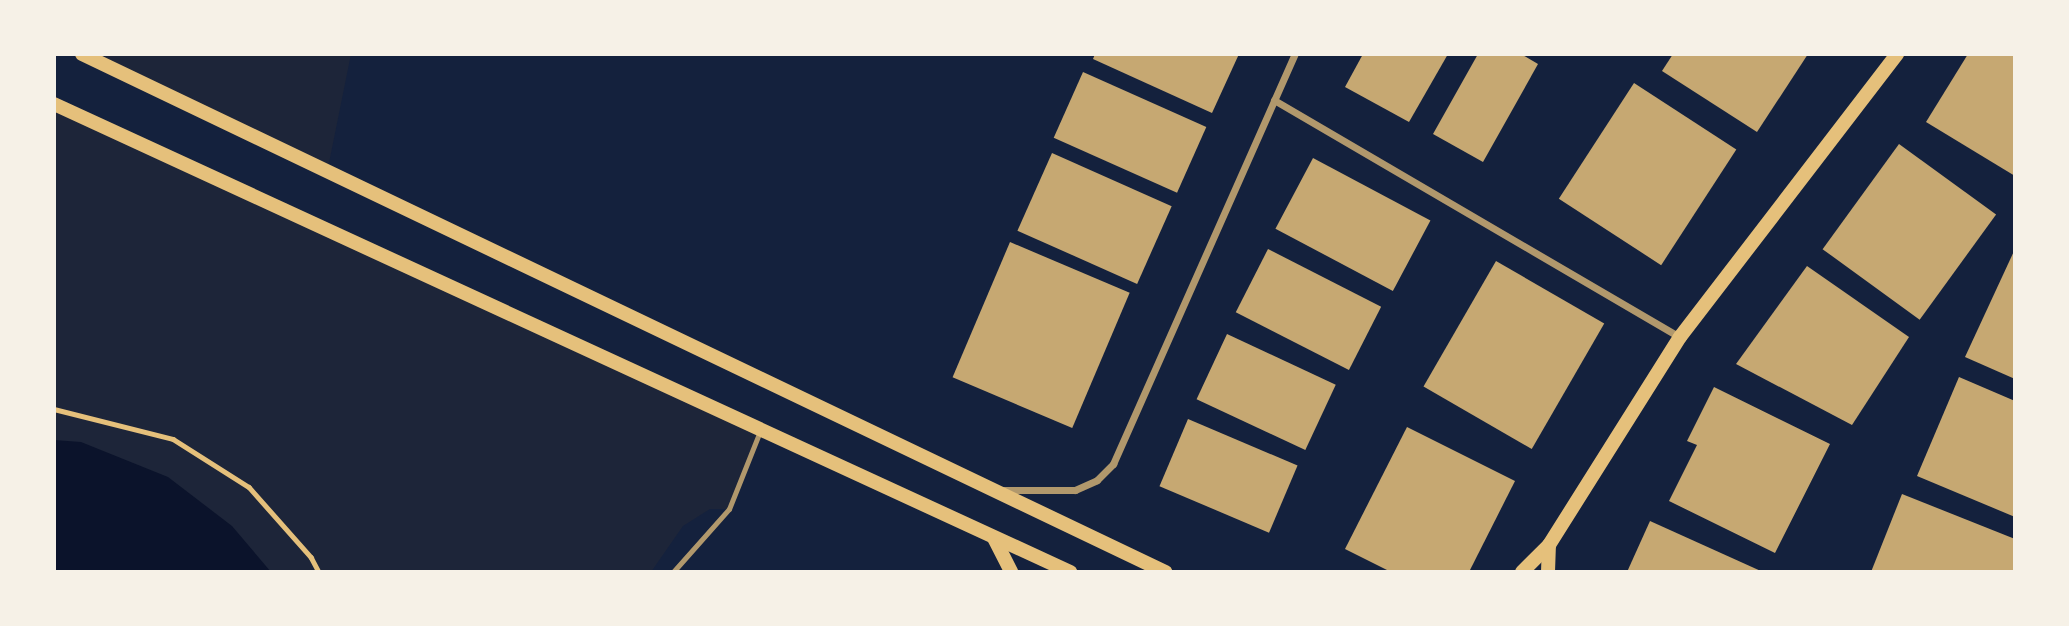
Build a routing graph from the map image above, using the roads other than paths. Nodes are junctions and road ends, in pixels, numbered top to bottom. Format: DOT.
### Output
graph roads {
  1 [pos="82,54"];
  2 [pos="1296,54"];
  3 [pos="1897,54"];
  4 [pos="1274,100"];
  5 [pos="54,104"];
  6 [pos="1680,337"];
  7 [pos="762,428"];
  8 [pos="992,491"];
  9 [pos="994,538"];
  10 [pos="1549,545"];
  11 [pos="673,572"];
  12 [pos="1011,572"];
  13 [pos="1070,572"];
  14 [pos="1165,572"];
  15 [pos="1522,572"];
  16 [pos="1548,572"];
  1 -- 8 [label="main road"];
  2 -- 4 [label="street"];
  3 -- 6 [label="main road"];
  4 -- 6 [label="street"];
  4 -- 8 [label="street"];
  5 -- 7 [label="main road"];
  6 -- 10 [label="main road"];
  7 -- 9 [label="main road"];
  7 -- 11 [label="lane"];
  8 -- 14 [label="main road"];
  9 -- 12 [label="main road"];
  9 -- 13 [label="main road"];
  10 -- 15 [label="main road"];
  10 -- 16 [label="main road"];
}
